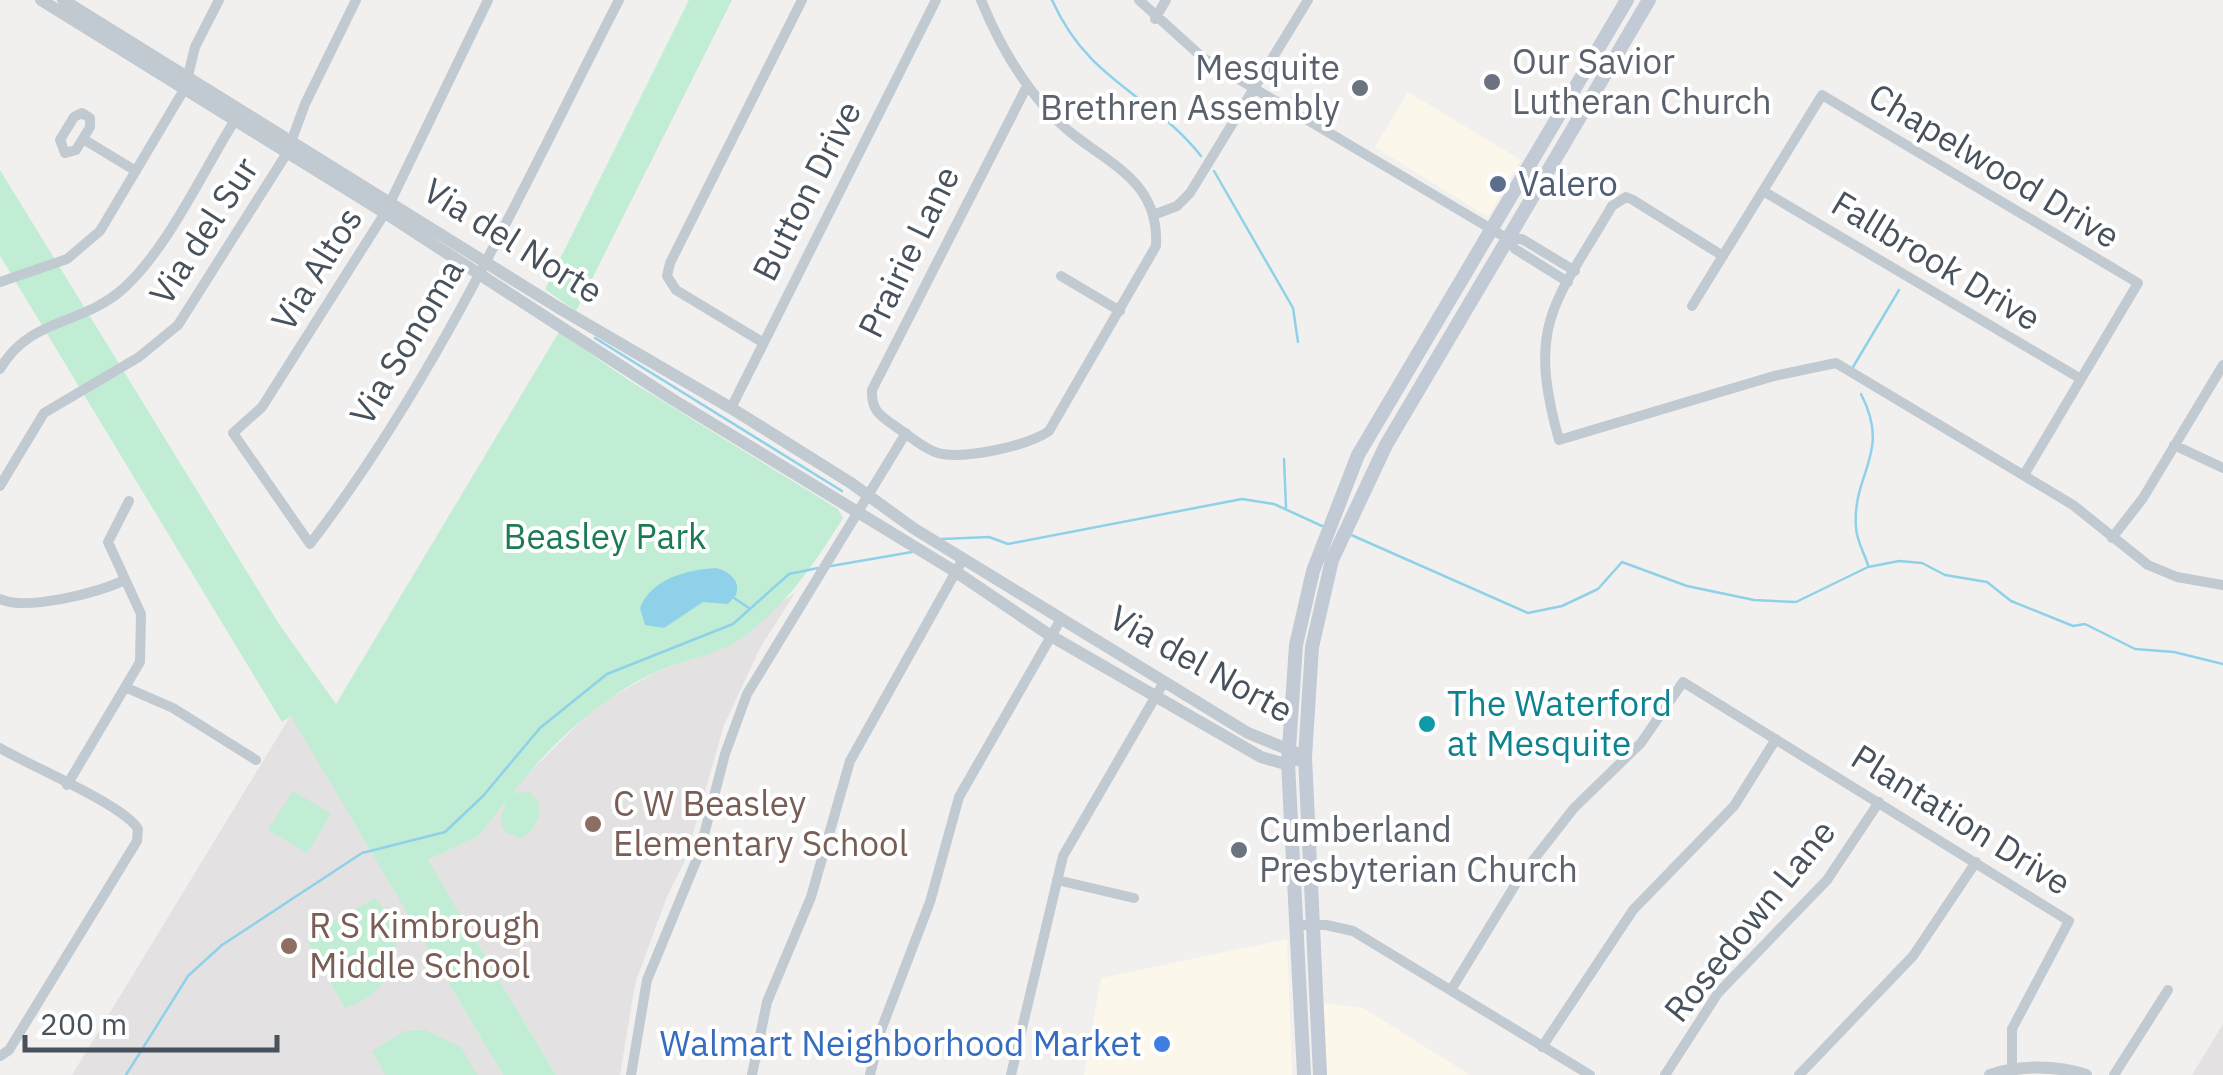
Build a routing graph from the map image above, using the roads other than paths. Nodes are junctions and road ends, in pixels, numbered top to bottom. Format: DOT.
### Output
graph roads {
  1 [pos="41,0"];
  2 [pos="63,0"];
  3 [pos="220,0"];
  4 [pos="356,0"];
  5 [pos="488,0"];
  6 [pos="619,0"];
  7 [pos="802,0"];
  8 [pos="936,0"];
  9 [pos="980,0"];
  10 [pos="1138,0"];
  11 [pos="1166,0"];
  12 [pos="1308,0"];
  13 [pos="1627,0"];
  14 [pos="1649,0"];
  15 [pos="1155,19"];
  16 [pos="186,82"];
  17 [pos="1027,86"];
  18 [pos="1253,87"];
  19 [pos="1574,89"];
  20 [pos="1591,98"];
  21 [pos="234,120"];
  22 [pos="83,139"];
  23 [pos="290,147"];
  24 [pos="136,171"];
  25 [pos="1763,190"];
  26 [pos="388,207"];
  27 [pos="1156,214"];
  28 [pos="1492,229"];
  29 [pos="1508,239"];
  30 [pos="1723,256"];
  31 [pos="488,261"];
  32 [pos="1574,270"];
  33 [pos="480,276"];
  34 [pos="1060,276"];
  35 [pos="0,282"];
  36 [pos="1568,282"];
  37 [pos="1692,306"];
  38 [pos="1120,311"];
  39 [pos="762,342"];
  40 [pos="2223,365"];
  41 [pos="0,369"];
  42 [pos="2081,379"];
  43 [pos="731,408"];
  44 [pos="906,434"];
  45 [pos="2174,445"];
  46 [pos="2223,468"];
  47 [pos="2024,475"];
  48 [pos="0,486"];
  49 [pos="867,495"];
  50 [pos="129,501"];
  51 [pos="857,511"];
  52 [pos="2112,538"];
  53 [pos="310,544"];
  54 [pos="1326,558"];
  55 [pos="963,559"];
  56 [pos="956,572"];
  57 [pos="124,580"];
  58 [pos="2223,585"];
  59 [pos="0,599"];
  60 [pos="1310,616"];
  61 [pos="1061,619"];
  62 [pos="1050,636"];
  63 [pos="1164,682"];
  64 [pos="127,688"];
  65 [pos="1155,698"];
  66 [pos="1776,738"];
  67 [pos="0,748"];
  68 [pos="1288,755"];
  69 [pos="1305,757"];
  70 [pos="256,760"];
  71 [pos="68,785"];
  72 [pos="1879,802"];
  73 [pos="1976,862"];
  74 [pos="1057,880"];
  75 [pos="1134,898"];
  76 [pos="1303,925"];
  77 [pos="1451,990"];
  78 [pos="2168,990"];
  79 [pos="1542,1047"];
  80 [pos="0,1056"];
  81 [pos="2012,1070"];
  82 [pos="631,1075"];
  83 [pos="752,1075"];
  84 [pos="870,1075"];
  85 [pos="1011,1075"];
  86 [pos="1304,1075"];
  87 [pos="1320,1075"];
  88 [pos="1590,1075"];
  89 [pos="1664,1075"];
  90 [pos="1799,1075"];
  91 [pos="1990,1075"];
  92 [pos="2086,1075"];
  93 [pos="2114,1075"];
  1 -- 16 [label="street, Via del Norte"];
  2 -- 16 [label="street, Via del Norte"];
  3 -- 16 [label="street"];
  4 -- 23 [label="street, Via del Sur"];
  5 -- 26 [label="street, Via Altos"];
  6 -- 31 [label="street, Via Sonoma"];
  7 -- 39 [label="street"];
  8 -- 39 [label="street, Button Drive"];
  9 -- 17 [label="street"];
  10 -- 15 [label="street"];
  11 -- 15 [label="street"];
  12 -- 18 [label="street"];
  13 -- 19 [label="main road"];
  14 -- 20 [label="main road"];
  15 -- 18 [label="street"];
  16 -- 21 [label="street, Via del Norte"];
  16 -- 23 [label="street, Via del Norte"];
  16 -- 24 [label="street"];
  17 -- 27 [label="street"];
  17 -- 44 [label="street, Prairie Lane"];
  18 -- 27 [label="street"];
  18 -- 28 [label="street"];
  19 -- 20 [label="main road"];
  19 -- 28 [label="main road"];
  20 -- 29 [label="main road"];
  21 -- 23 [label="street, Via del Norte"];
  21 -- 41 [label="street"];
  22 -- 24 [label="street"];
  23 -- 26 [label="street, Via del Norte"];
  23 -- 48 [label="street, Via del Sur"];
  24 -- 35 [label="street"];
  25 -- 30 [label="street"];
  25 -- 42 [label="street, Fallbrook Drive"];
  25 -- 42 [label="street, Chapelwood Drive"];
  26 -- 31 [label="street, Via del Norte"];
  26 -- 33 [label="street, Via del Norte"];
  26 -- 53 [label="street, Via Altos"];
  27 -- 38 [label="street"];
  28 -- 29 [label="street"];
  28 -- 54 [label="main road"];
  29 -- 32 [label="street"];
  29 -- 36 [label="street"];
  29 -- 54 [label="main road"];
  30 -- 32 [label="street"];
  30 -- 37 [label="street"];
  31 -- 33 [label="street, Via Sonoma"];
  31 -- 43 [label="street, Via del Norte"];
  32 -- 36 [label="street"];
  33 -- 51 [label="street, Via del Norte"];
  33 -- 53 [label="street, Via Sonoma"];
  34 -- 38 [label="street"];
  36 -- 47 [label="street"];
  38 -- 44 [label="street"];
  39 -- 43 [label="street, Button Drive"];
  40 -- 45 [label="street"];
  42 -- 47 [label="street"];
  43 -- 49 [label="street, Via del Norte"];
  44 -- 49 [label="street"];
  45 -- 46 [label="street"];
  45 -- 52 [label="street"];
  47 -- 52 [label="street"];
  49 -- 51 [label="street"];
  49 -- 55 [label="street, Via del Norte"];
  50 -- 57 [label="street"];
  51 -- 56 [label="street, Via del Norte"];
  51 -- 82 [label="street"];
  52 -- 58 [label="street"];
  54 -- 60 [label="main road"];
  55 -- 56 [label="street"];
  55 -- 61 [label="street, Via del Norte"];
  56 -- 62 [label="street, Via del Norte"];
  56 -- 83 [label="street"];
  57 -- 59 [label="street"];
  57 -- 64 [label="street"];
  60 -- 68 [label="main road"];
  60 -- 69 [label="main road"];
  61 -- 62 [label="street"];
  61 -- 63 [label="street, Via del Norte"];
  62 -- 65 [label="street, Via del Norte"];
  62 -- 84 [label="street"];
  63 -- 65 [label="street"];
  63 -- 68 [label="street, Via del Norte"];
  64 -- 70 [label="street"];
  64 -- 71 [label="street"];
  65 -- 68 [label="street, Via del Norte"];
  65 -- 74 [label="street"];
  66 -- 72 [label="street, Plantation Drive"];
  66 -- 77 [label="street, Plantation Drive"];
  66 -- 79 [label="street"];
  67 -- 71 [label="street"];
  68 -- 69 [label="street, Via del Norte"];
  68 -- 76 [label="main road"];
  69 -- 76 [label="main road"];
  71 -- 80 [label="street"];
  72 -- 73 [label="street, Plantation Drive"];
  72 -- 89 [label="street, Rosedown Lane"];
  73 -- 81 [label="street, Plantation Drive"];
  73 -- 90 [label="street"];
  74 -- 75 [label="street"];
  74 -- 85 [label="street"];
  76 -- 77 [label="street"];
  76 -- 86 [label="main road"];
  76 -- 87 [label="main road"];
  77 -- 79 [label="street"];
  78 -- 93 [label="street"];
  79 -- 88 [label="street"];
  81 -- 91 [label="street"];
  81 -- 92 [label="street"];
}
